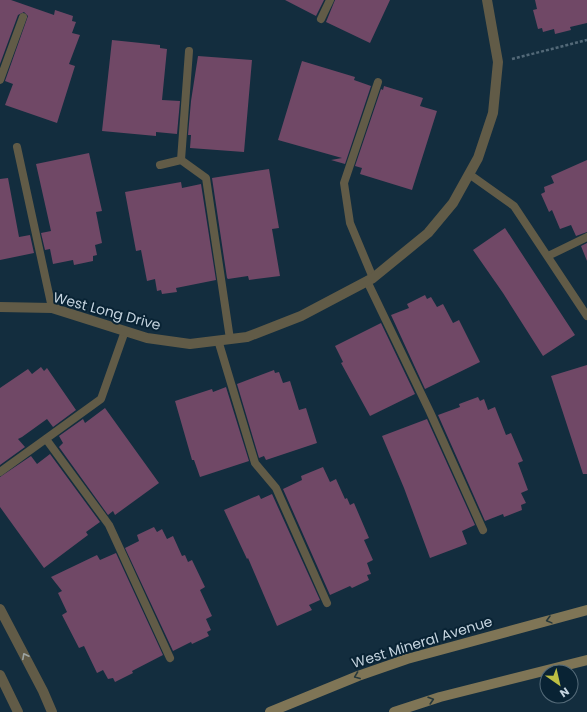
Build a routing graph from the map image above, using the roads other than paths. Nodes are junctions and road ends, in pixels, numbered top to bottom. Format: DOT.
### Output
graph roads {
  1 [pos="330,0"];
  2 [pos="487,0"];
  3 [pos="23,17"];
  4 [pos="321,19"];
  5 [pos="190,51"];
  6 [pos="0,80"];
  7 [pos="378,82"];
  8 [pos="17,147"];
  9 [pos="181,160"];
  10 [pos="160,165"];
  11 [pos="469,174"];
  12 [pos="587,237"];
  13 [pos="548,256"];
  14 [pos="370,280"];
  15 [pos="0,307"];
  16 [pos="52,308"];
  17 [pos="587,316"];
  18 [pos="125,331"];
  19 [pos="230,339"];
  20 [pos="218,340"];
  21 [pos="46,439"];
  22 [pos="0,472"];
  23 [pos="483,530"];
  24 [pos="327,603"];
  25 [pos="0,609"];
  26 [pos="587,610"];
  27 [pos="170,658"];
  28 [pos="587,660"];
  29 [pos="0,676"];
  30 [pos="18,712"];
  31 [pos="52,712"];
  32 [pos="270,712"];
  33 [pos="394,712"];
  1 -- 4 [label="lane"];
  2 -- 11 [label="street, West Long Drive"];
  3 -- 6 [label="lane"];
  5 -- 9 [label="lane"];
  7 -- 14 [label="lane"];
  8 -- 16 [label="lane"];
  9 -- 10 [label="lane"];
  9 -- 19 [label="lane"];
  11 -- 13 [label="lane"];
  11 -- 14 [label="street, West Long Drive"];
  12 -- 13 [label="lane"];
  13 -- 17 [label="lane"];
  14 -- 19 [label="street, West Long Drive"];
  14 -- 23 [label="lane"];
  15 -- 16 [label="street, West Long Drive"];
  16 -- 18 [label="street, West Long Drive"];
  18 -- 20 [label="street, West Long Drive"];
  18 -- 21 [label="lane"];
  19 -- 20 [label="street, West Long Drive"];
  20 -- 24 [label="lane"];
  21 -- 22 [label="lane"];
  21 -- 27 [label="lane"];
  31 -- 25 [label="street, one-way"];
  26 -- 32 [label="main road, West Mineral Avenue, one-way"];
  33 -- 28 [label="main road, one-way"];
  29 -- 30 [label="street"];
}
